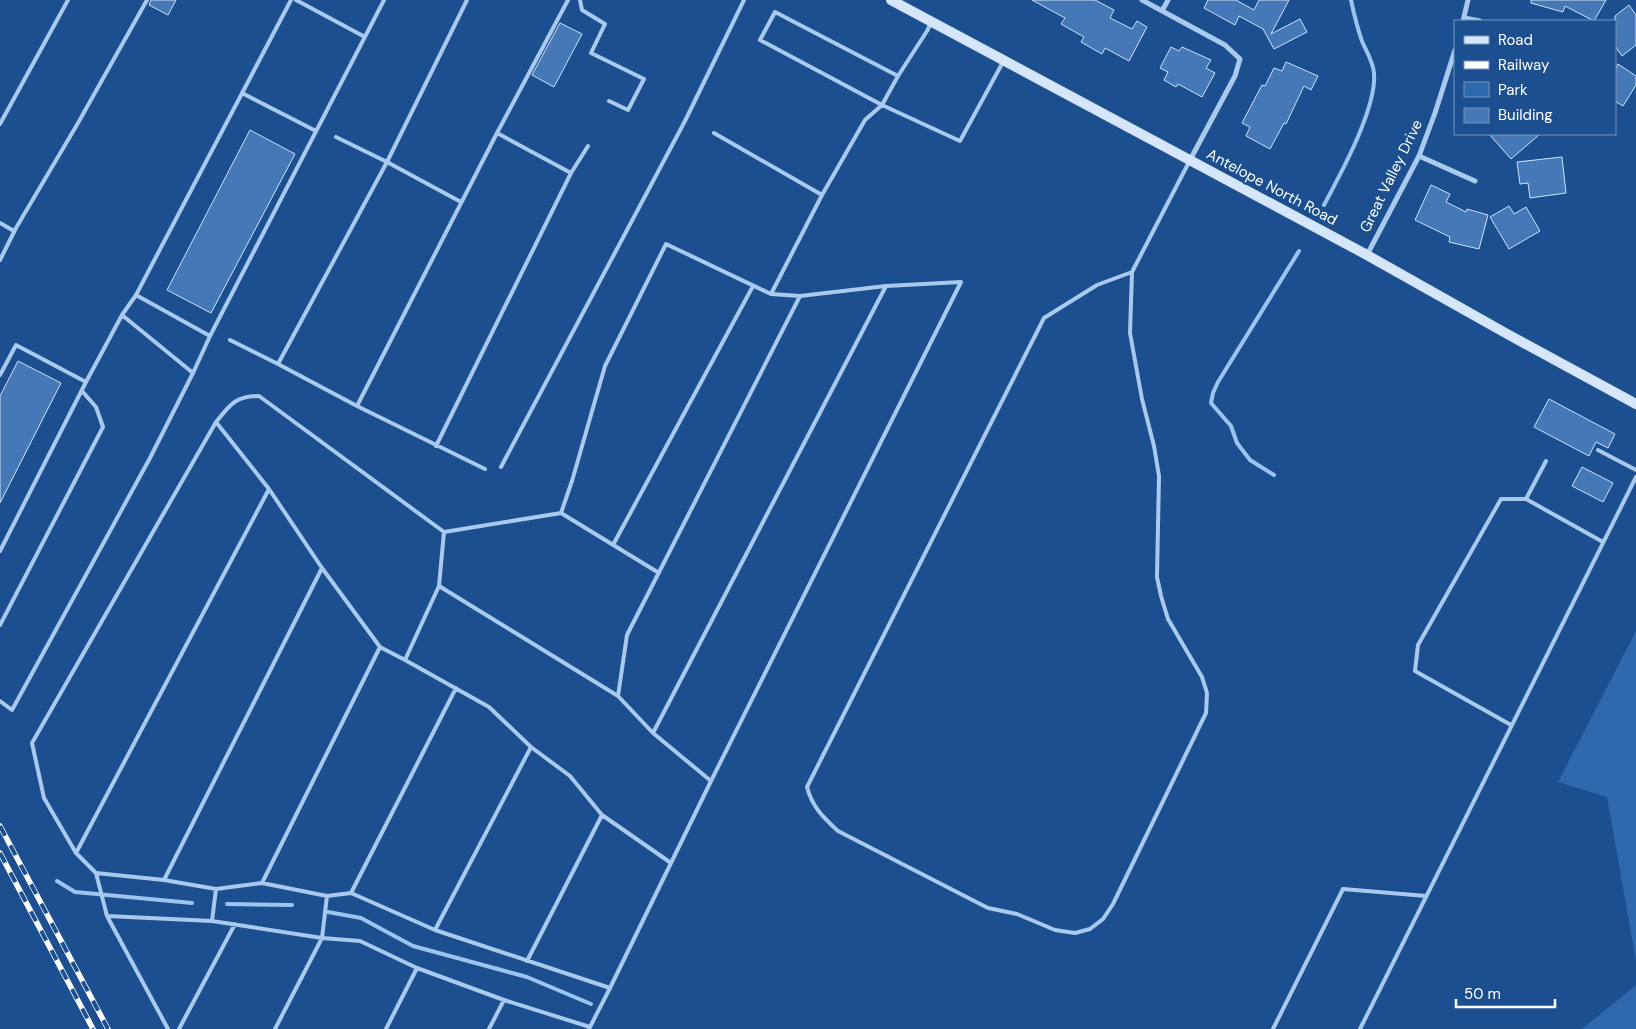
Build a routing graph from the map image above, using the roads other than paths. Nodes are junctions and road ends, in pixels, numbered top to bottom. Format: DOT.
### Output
graph roads {
  1 [pos="68,0"];
  2 [pos="146,0"];
  3 [pos="291,0"];
  4 [pos="296,0"];
  5 [pos="384,0"];
  6 [pos="467,0"];
  7 [pos="568,0"];
  8 [pos="580,0"];
  9 [pos="744,0"];
  10 [pos="891,0"];
  11 [pos="1142,0"];
  12 [pos="1168,0"];
  13 [pos="1468,0"];
  14 [pos="1162,10"];
  15 [pos="1464,20"];
  16 [pos="931,22"];
  17 [pos="365,37"];
  18 [pos="1454,53"];
  19 [pos="1004,60"];
  20 [pos="898,76"];
  21 [pos="242,93"];
  22 [pos="609,101"];
  23 [pos="882,105"];
  24 [pos="0,124"];
  25 [pos="316,130"];
  26 [pos="496,133"];
  27 [pos="714,133"];
  28 [pos="336,137"];
  29 [pos="588,146"];
  30 [pos="1418,156"];
  31 [pos="1190,160"];
  32 [pos="387,162"];
  33 [pos="571,173"];
  34 [pos="1475,181"];
  35 [pos="822,195"];
  36 [pos="461,202"];
  37 [pos="0,223"];
  38 [pos="14,231"];
  39 [pos="1367,255"];
  40 [pos="0,260"];
  41 [pos="1132,272"];
  42 [pos="752,286"];
  43 [pos="886,286"];
  44 [pos="771,294"];
  45 [pos="136,295"];
  46 [pos="800,296"];
  47 [pos="122,315"];
  48 [pos="210,336"];
  49 [pos="230,340"];
  50 [pos="278,364"];
  51 [pos="193,373"];
  52 [pos="0,375"];
  53 [pos="86,382"];
  54 [pos="82,391"];
  55 [pos="1636,404"];
  56 [pos="356,406"];
  57 [pos="216,422"];
  58 [pos="436,446"];
  59 [pos="1598,450"];
  60 [pos="1546,461"];
  61 [pos="501,467"];
  62 [pos="485,470"];
  63 [pos="1636,470"];
  64 [pos="1636,477"];
  65 [pos="269,489"];
  66 [pos="1526,498"];
  67 [pos="561,513"];
  68 [pos="444,532"];
  69 [pos="1603,542"];
  70 [pos="613,545"];
  71 [pos="0,550"];
  72 [pos="322,568"];
  73 [pos="659,573"];
  74 [pos="439,586"];
  75 [pos="0,625"];
  76 [pos="380,647"];
  77 [pos="405,660"];
  78 [pos="456,688"];
  79 [pos="618,696"];
  80 [pos="0,701"];
  81 [pos="1511,725"];
  82 [pos="653,733"];
  83 [pos="531,747"];
  84 [pos="711,781"];
  85 [pos="602,815"];
  86 [pos="76,853"];
  87 [pos="671,863"];
  88 [pos="96,873"];
  89 [pos="164,880"];
  90 [pos="262,883"];
  91 [pos="216,889"];
  92 [pos="352,893"];
  93 [pos="327,896"];
  94 [pos="1426,896"];
  95 [pos="106,916"];
  96 [pos="212,921"];
  97 [pos="235,924"];
  98 [pos="435,930"];
  99 [pos="322,938"];
  100 [pos="527,961"];
  101 [pos="417,968"];
  102 [pos="610,988"];
  103 [pos="504,1000"];
  104 [pos="589,1028"];
  105 [pos="168,1029"];
  106 [pos="179,1029"];
  107 [pos="275,1029"];
  108 [pos="386,1029"];
  109 [pos="489,1029"];
  110 [pos="1273,1029"];
  111 [pos="1360,1029"];
  1 -- 24 [label="lane"];
  2 -- 38 [label="lane"];
  3 -- 21 [label="lane"];
  4 -- 17 [label="lane"];
  5 -- 17 [label="lane"];
  6 -- 32 [label="lane"];
  7 -- 26 [label="lane"];
  8 -- 22 [label="lane"];
  9 -- 61 [label="lane"];
  10 -- 16 [label="main road, Antelope North Road"];
  11 -- 14 [label="street"];
  12 -- 14 [label="street"];
  13 -- 15 [label="street"];
  14 -- 31 [label="street"];
  16 -- 19 [label="main road, Antelope North Road"];
  16 -- 20 [label="lane"];
  17 -- 25 [label="lane"];
  18 -- 30 [label="street, Great Valley Drive"];
  19 -- 23 [label="lane"];
  19 -- 31 [label="main road, Antelope North Road"];
  20 -- 23 [label="lane"];
  20 -- 23 [label="lane"];
  21 -- 25 [label="lane"];
  21 -- 45 [label="lane"];
  23 -- 35 [label="lane"];
  25 -- 48 [label="lane"];
  26 -- 33 [label="lane"];
  26 -- 36 [label="lane"];
  27 -- 35 [label="lane"];
  28 -- 32 [label="lane"];
  29 -- 33 [label="lane"];
  30 -- 34 [label="street"];
  30 -- 39 [label="street, Great Valley Drive"];
  31 -- 39 [label="main road, Antelope North Road"];
  31 -- 41 [label="lane"];
  32 -- 36 [label="lane"];
  32 -- 50 [label="lane"];
  33 -- 58 [label="lane"];
  35 -- 44 [label="lane"];
  36 -- 56 [label="lane"];
  37 -- 38 [label="lane"];
  38 -- 40 [label="lane"];
  39 -- 55 [label="main road, Antelope North Road"];
  41 -- 41 [label="lane"];
  42 -- 44 [label="lane"];
  42 -- 67 [label="lane"];
  42 -- 70 [label="lane"];
  43 -- 46 [label="lane"];
  43 -- 82 [label="lane"];
  43 -- 84 [label="lane"];
  44 -- 46 [label="lane"];
  45 -- 47 [label="lane"];
  45 -- 48 [label="lane"];
  46 -- 73 [label="lane"];
  47 -- 51 [label="lane"];
  47 -- 53 [label="lane"];
  48 -- 51 [label="lane"];
  49 -- 50 [label="lane"];
  50 -- 56 [label="lane"];
  51 -- 80 [label="lane"];
  52 -- 53 [label="lane"];
  53 -- 54 [label="lane"];
  54 -- 71 [label="lane"];
  54 -- 75 [label="lane"];
  56 -- 58 [label="lane"];
  57 -- 65 [label="lane"];
  57 -- 68 [label="lane"];
  57 -- 86 [label="lane"];
  58 -- 62 [label="lane"];
  59 -- 63 [label="lane"];
  60 -- 66 [label="lane"];
  64 -- 69 [label="lane"];
  65 -- 72 [label="lane"];
  65 -- 86 [label="lane"];
  66 -- 69 [label="lane"];
  66 -- 81 [label="lane"];
  67 -- 68 [label="lane"];
  67 -- 70 [label="lane"];
  68 -- 74 [label="lane"];
  69 -- 81 [label="lane"];
  70 -- 73 [label="lane"];
  72 -- 76 [label="lane"];
  72 -- 89 [label="lane"];
  73 -- 79 [label="lane"];
  74 -- 77 [label="lane"];
  74 -- 79 [label="lane"];
  76 -- 77 [label="lane"];
  76 -- 90 [label="lane"];
  77 -- 78 [label="lane"];
  78 -- 83 [label="lane"];
  78 -- 92 [label="lane"];
  79 -- 82 [label="lane"];
  81 -- 94 [label="lane"];
  82 -- 84 [label="lane"];
  83 -- 85 [label="lane"];
  83 -- 98 [label="lane"];
  84 -- 87 [label="lane"];
  85 -- 87 [label="lane"];
  85 -- 100 [label="lane"];
  86 -- 88 [label="lane"];
  87 -- 102 [label="lane"];
  88 -- 89 [label="lane"];
  88 -- 95 [label="lane"];
  89 -- 91 [label="lane"];
  90 -- 91 [label="lane"];
  90 -- 93 [label="lane"];
  91 -- 96 [label="lane"];
  92 -- 93 [label="lane"];
  92 -- 98 [label="lane"];
  93 -- 99 [label="lane"];
  94 -- 110 [label="lane"];
  94 -- 111 [label="lane"];
  95 -- 96 [label="lane"];
  95 -- 105 [label="lane"];
  96 -- 97 [label="lane"];
  97 -- 99 [label="lane"];
  97 -- 106 [label="lane"];
  98 -- 100 [label="lane"];
  99 -- 101 [label="lane"];
  99 -- 107 [label="lane"];
  100 -- 102 [label="lane"];
  101 -- 103 [label="lane"];
  101 -- 108 [label="lane"];
  102 -- 104 [label="lane"];
  103 -- 104 [label="lane"];
  103 -- 109 [label="lane"];
}
